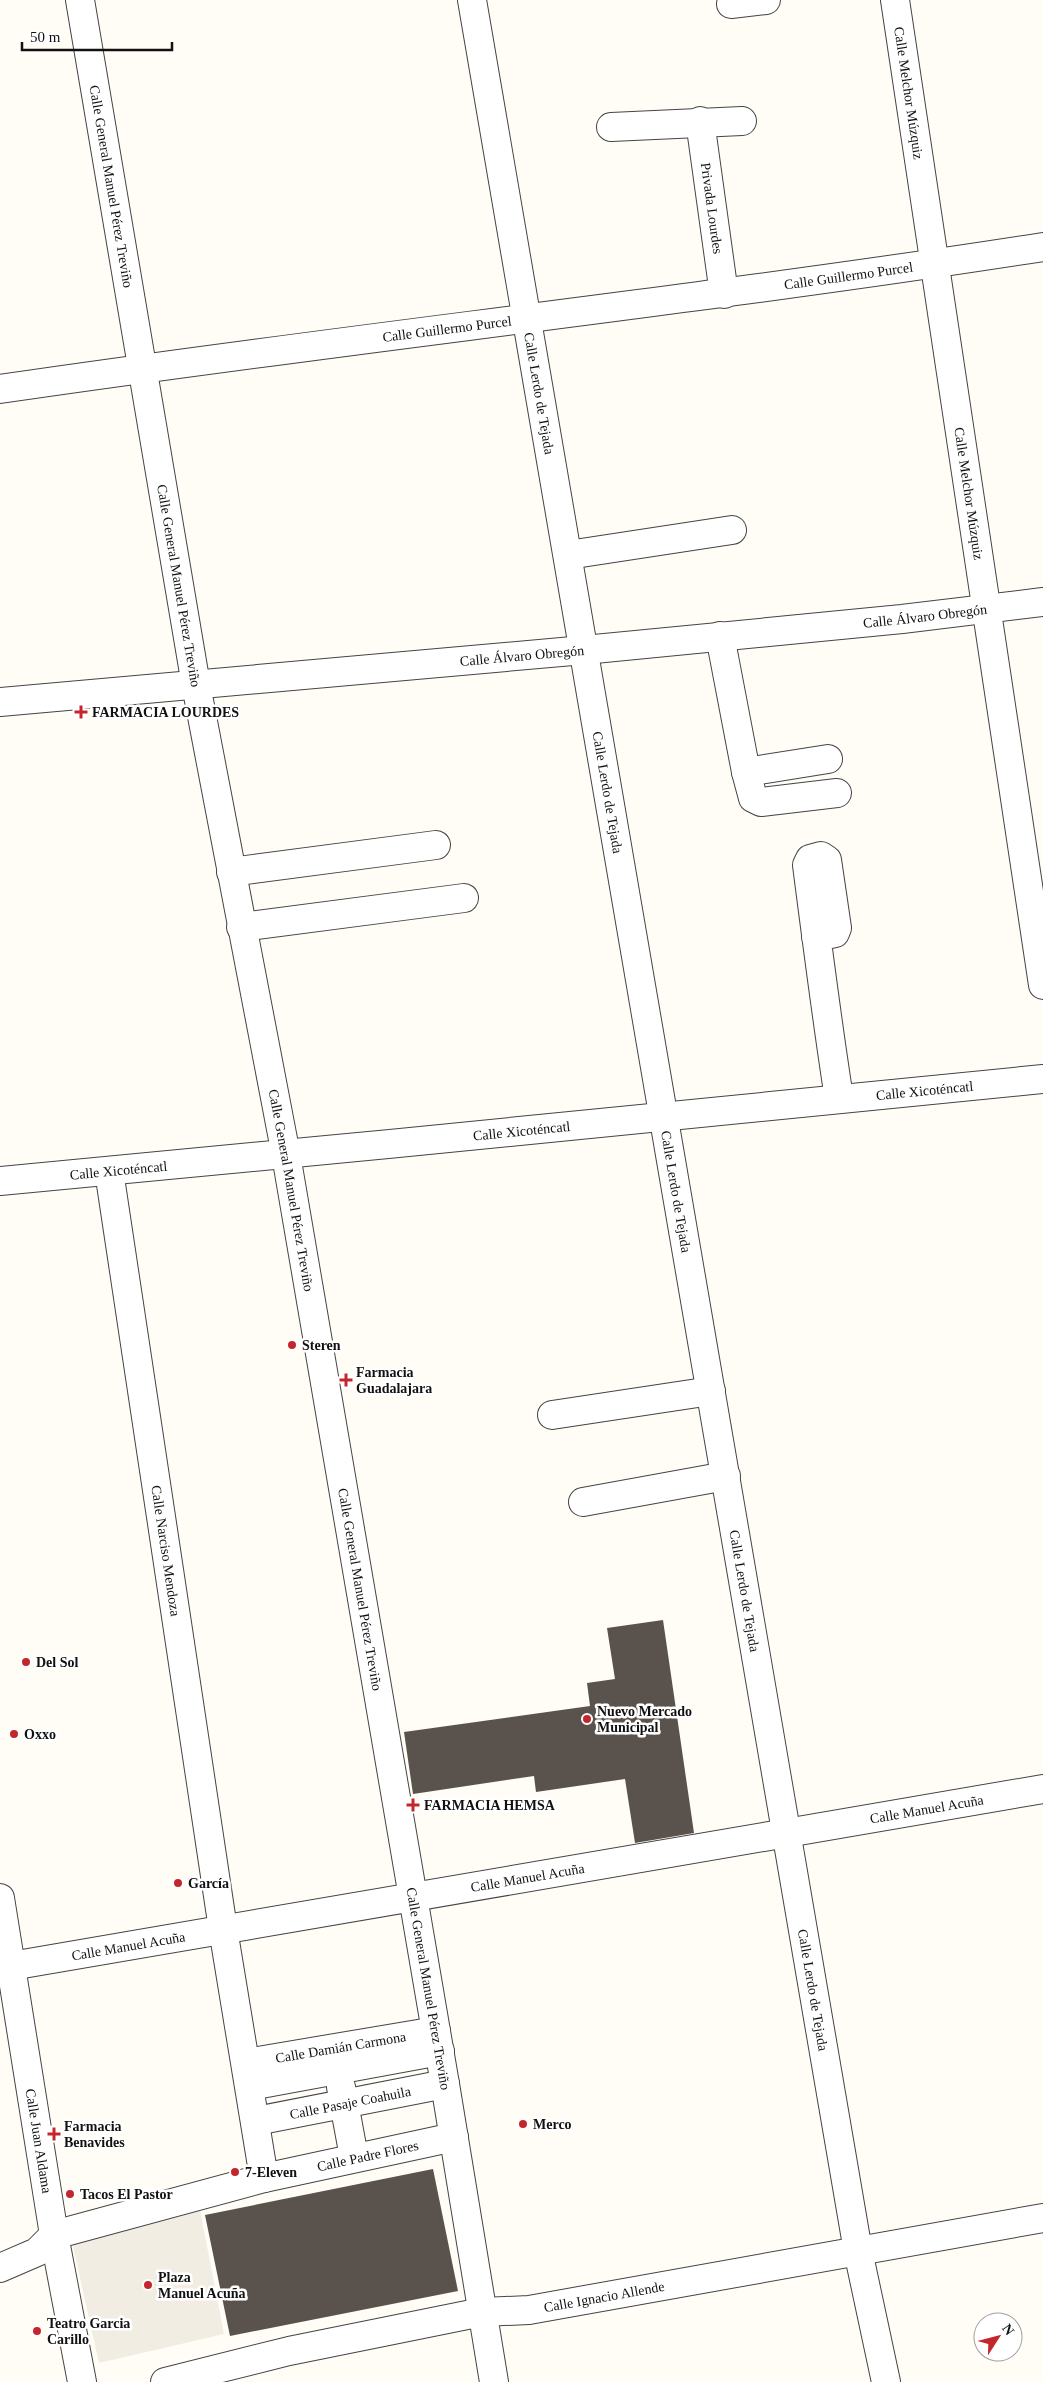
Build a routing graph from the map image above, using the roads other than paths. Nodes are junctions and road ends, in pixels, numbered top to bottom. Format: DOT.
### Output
graph roads {
  1 [pos="80,0"];
  2 [pos="472,0"];
  3 [pos="766,0"];
  4 [pos="895,0"];
  5 [pos="731,4"];
  6 [pos="742,121"];
  7 [pos="700,122"];
  8 [pos="611,126"];
  9 [pos="1043,247"];
  10 [pos="936,264"];
  11 [pos="724,294"];
  12 [pos="527,318"];
  13 [pos="142,368"];
  14 [pos="0,389"];
  15 [pos="732,530"];
  16 [pos="568,555"];
  17 [pos="1043,602"];
  18 [pos="986,610"];
  19 [pos="720,636"];
  20 [pos="584,650"];
  21 [pos="196,685"];
  22 [pos="0,702"];
  23 [pos="828,759"];
  24 [pos="746,772"];
  25 [pos="837,793"];
  26 [pos="436,845"];
  27 [pos="231,872"];
  28 [pos="464,898"];
  29 [pos="241,927"];
  30 [pos="816,937"];
  31 [pos="1043,985"];
  32 [pos="1043,1079"];
  33 [pos="839,1098"];
  34 [pos="664,1115"];
  35 [pos="286,1155"];
  36 [pos="109,1171"];
  37 [pos="0,1181"];
  38 [pos="711,1391"];
  39 [pos="552,1415"];
  40 [pos="726,1476"];
  41 [pos="583,1502"];
  42 [pos="1043,1789"];
  43 [pos="788,1832"];
  44 [pos="412,1896"];
  45 [pos="0,1898"];
  46 [pos="223,1929"];
  47 [pos="11,1966"];
  48 [pos="438,2041"];
  49 [pos="338,2071"];
  50 [pos="248,2075"];
  51 [pos="446,2084"];
  52 [pos="344,2105"];
  53 [pos="256,2120"];
  54 [pos="454,2137"];
  55 [pos="354,2157"];
  56 [pos="264,2178"];
  57 [pos="1043,2218"];
  58 [pos="54,2234"];
  59 [pos="858,2251"];
  60 [pos="0,2268"];
  61 [pos="482,2312"];
  62 [pos="82,2382"];
  63 [pos="165,2382"];
  64 [pos="494,2382"];
  65 [pos="886,2382"];
  1 -- 13 [label="street, Calle General Manuel Pérez Treviño"];
  2 -- 12 [label="street, Calle Lerdo de Tejada"];
  3 -- 5 [label="street"];
  4 -- 10 [label="street, Calle Melchor Múzquiz"];
  6 -- 7 [label="street"];
  7 -- 8 [label="street"];
  7 -- 11 [label="street, Privada Lourdes"];
  9 -- 10 [label="street, Calle Guillermo Purcel"];
  10 -- 11 [label="street, Calle Guillermo Purcel"];
  10 -- 18 [label="street, Calle Melchor Múzquiz"];
  11 -- 12 [label="street, Calle Guillermo Purcel"];
  12 -- 13 [label="street, Calle Guillermo Purcel"];
  12 -- 16 [label="street, Calle Lerdo de Tejada"];
  13 -- 14 [label="street, Calle Guillermo Purcel"];
  13 -- 21 [label="street, Calle General Manuel Pérez Treviño"];
  15 -- 16 [label="street"];
  16 -- 20 [label="street, Calle Lerdo de Tejada"];
  17 -- 18 [label="street, Calle Álvaro Obregón"];
  18 -- 19 [label="street, Calle Álvaro Obregón"];
  18 -- 31 [label="street, Calle Melchor Múzquiz"];
  19 -- 20 [label="street, Calle Álvaro Obregón"];
  19 -- 24 [label="street"];
  20 -- 21 [label="street, Calle Álvaro Obregón"];
  20 -- 34 [label="street, Calle Lerdo de Tejada"];
  21 -- 22 [label="street, Calle Álvaro Obregón"];
  21 -- 27 [label="street, Calle General Manuel Pérez Treviño"];
  23 -- 24 [label="street"];
  24 -- 25 [label="street"];
  26 -- 27 [label="street"];
  27 -- 29 [label="street, Calle General Manuel Pérez Treviño"];
  28 -- 29 [label="street"];
  29 -- 35 [label="street, Calle General Manuel Pérez Treviño"];
  30 -- 33 [label="street"];
  32 -- 33 [label="street, Calle Xicoténcatl"];
  33 -- 34 [label="street, Calle Xicoténcatl"];
  34 -- 35 [label="street, Calle Xicoténcatl"];
  34 -- 38 [label="street, Calle Lerdo de Tejada"];
  35 -- 36 [label="street, Calle Xicoténcatl"];
  35 -- 44 [label="street, Calle General Manuel Pérez Treviño"];
  36 -- 37 [label="street, Calle Xicoténcatl"];
  36 -- 46 [label="street, Calle Narciso Mendoza"];
  38 -- 39 [label="street"];
  38 -- 40 [label="street, Calle Lerdo de Tejada"];
  40 -- 41 [label="street"];
  40 -- 43 [label="street, Calle Lerdo de Tejada"];
  42 -- 43 [label="street, Calle Manuel Acuña"];
  43 -- 44 [label="street, Calle Manuel Acuña"];
  43 -- 59 [label="street, Calle Lerdo de Tejada"];
  44 -- 46 [label="street, Calle Manuel Acuña"];
  44 -- 48 [label="street, Calle General Manuel Pérez Treviño"];
  45 -- 47 [label="street, Calle Juan Aldama"];
  46 -- 47 [label="street, Calle Manuel Acuña"];
  46 -- 50 [label="street, Calle Narciso Mendoza"];
  47 -- 58 [label="street, Calle Juan Aldama"];
  48 -- 49 [label="street"];
  48 -- 50 [label="street, Calle Damián Carmona"];
  48 -- 51 [label="street, Calle General Manuel Pérez Treviño"];
  49 -- 50 [label="street"];
  49 -- 52 [label="street"];
  50 -- 53 [label="street, Calle Narciso Mendoza"];
  51 -- 52 [label="street, Calle Pasaje Coahuila"];
  51 -- 54 [label="street, Calle General Manuel Pérez Treviño"];
  52 -- 53 [label="street, Calle Pasaje Coahuila"];
  52 -- 55 [label="street"];
  53 -- 56 [label="street, Calle Narciso Mendoza"];
  54 -- 55 [label="street, Calle Padre Flores"];
  54 -- 61 [label="street, Calle General Manuel Pérez Treviño"];
  55 -- 56 [label="street, Calle Padre Flores"];
  56 -- 58 [label="street, Calle Padre Flores"];
  57 -- 59 [label="street, Calle Ignacio Allende"];
  58 -- 60 [label="street"];
  58 -- 62 [label="street, Calle Juan Aldama"];
  59 -- 61 [label="street, Calle Ignacio Allende"];
  59 -- 65 [label="street, Calle Lerdo de Tejada"];
  61 -- 63 [label="street, Calle Ignacio Allende"];
  61 -- 64 [label="street, Calle General Manuel Pérez Treviño"];
}
